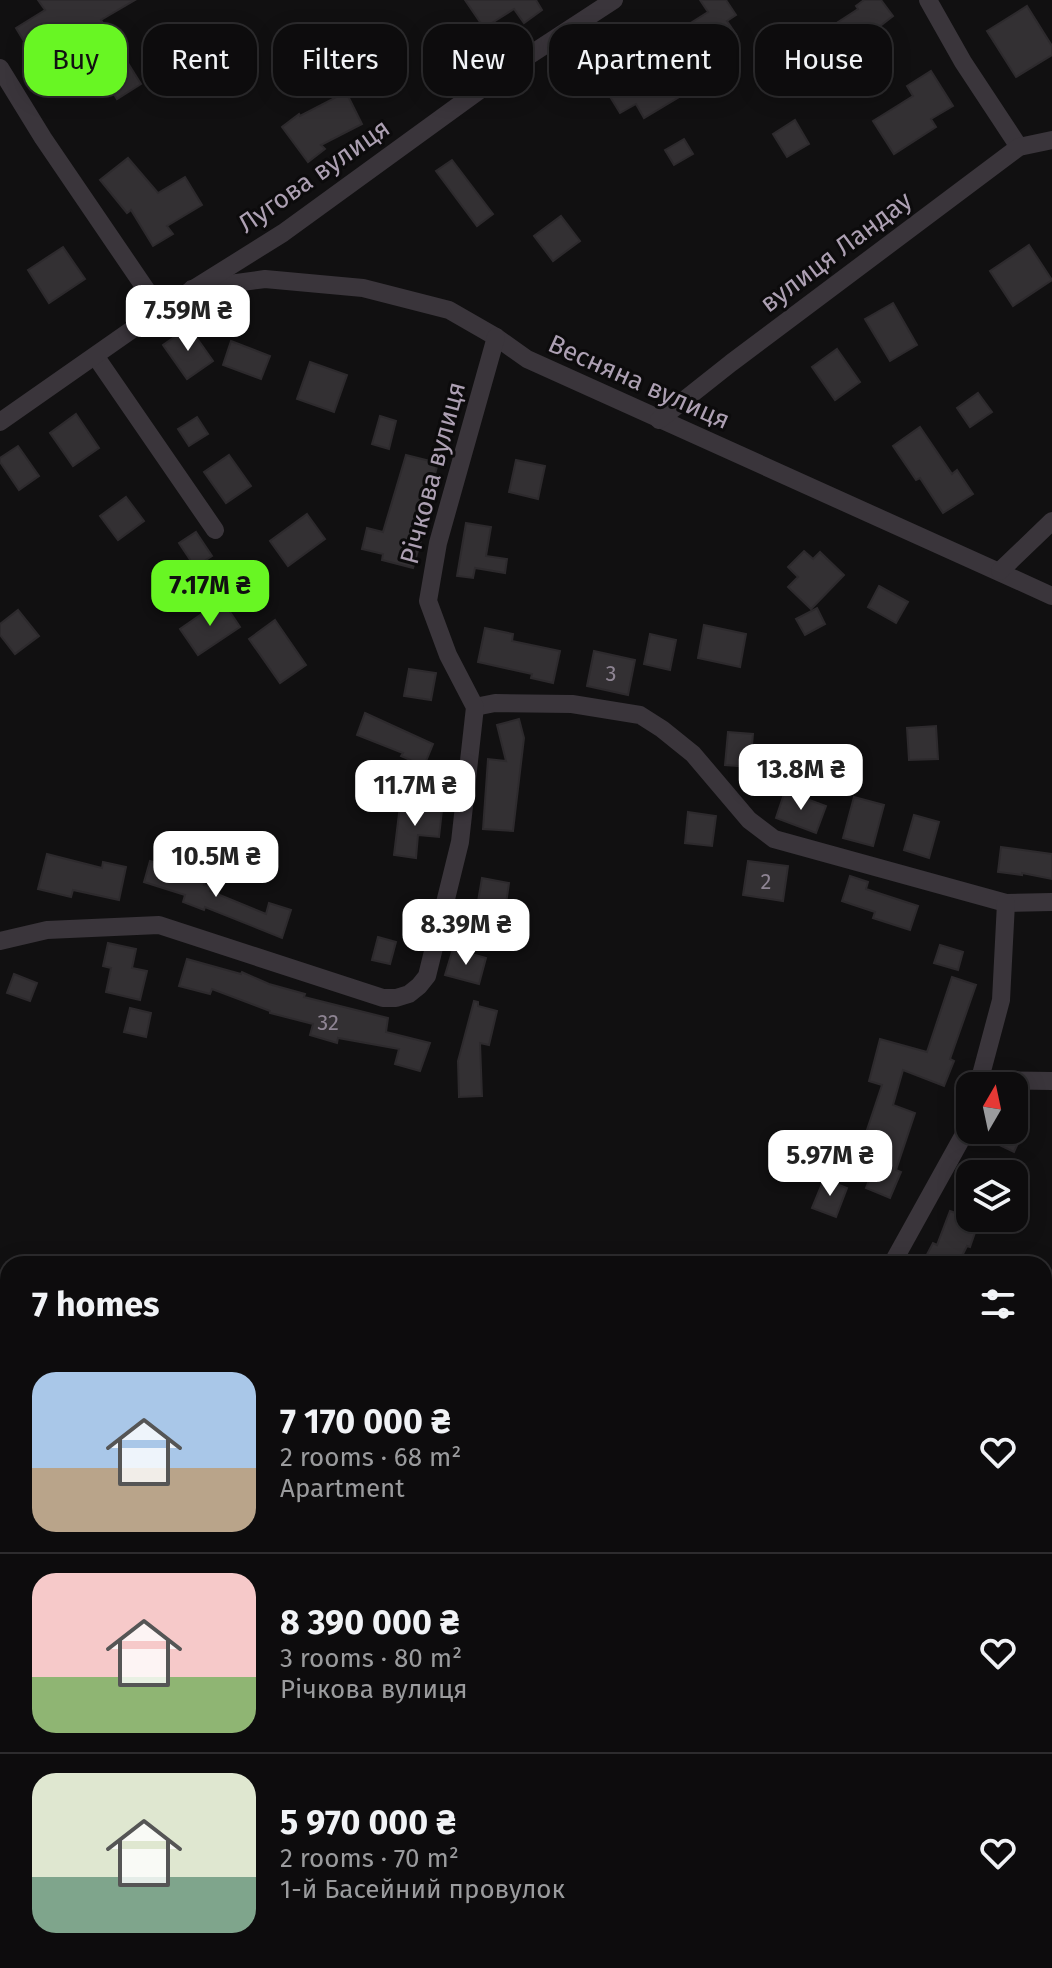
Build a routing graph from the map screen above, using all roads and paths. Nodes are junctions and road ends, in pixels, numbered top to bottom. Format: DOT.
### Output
graph roads {
  1 [pos="614,0"];
  2 [pos="928,0"];
  3 [pos="0,68"];
  4 [pos="1052,140"];
  5 [pos="1019,147"];
  6 [pos="192,289"];
  7 [pos="160,310"];
  8 [pos="496,337"];
  9 [pos="96,357"];
  10 [pos="659,420"];
  11 [pos="0,422"];
  12 [pos="1052,521"];
  13 [pos="215,530"];
  14 [pos="1000,571"];
  15 [pos="1052,596"];
  16 [pos="475,707"];
  17 [pos="1052,902"];
  18 [pos="1006,903"];
  19 [pos="0,941"];
  20 [pos="981,1072"];
  21 [pos="1052,1081"];
  22 [pos="1028,1082"];
  23 [pos="959,1144"];
  24 [pos="896,1256"];
  1 -- 6 [label="street, Лугова вулиця"];
  2 -- 5 [label="street"];
  3 -- 7 [label="street"];
  4 -- 5 [label="street, вулиця Ландау"];
  5 -- 10 [label="street, вулиця Ландау"];
  6 -- 7 [label="street, Лугова вулиця"];
  6 -- 8 [label="street, Весняна вулиця"];
  7 -- 9 [label="street, Лугова вулиця"];
  8 -- 10 [label="street, Весняна вулиця"];
  8 -- 16 [label="street, Річкова вулиця"];
  9 -- 11 [label="street, Лугова вулиця"];
  9 -- 13 [label="street"];
  10 -- 14 [label="street, Весняна вулиця"];
  12 -- 14 [label="street"];
  14 -- 15 [label="street, Весняна вулиця"];
  16 -- 18 [label="street"];
  16 -- 19 [label="street"];
  17 -- 18 [label="street"];
  18 -- 20 [label="street"];
  21 -- 22 [label="street"];
  23 -- 24 [label="street"];
}
